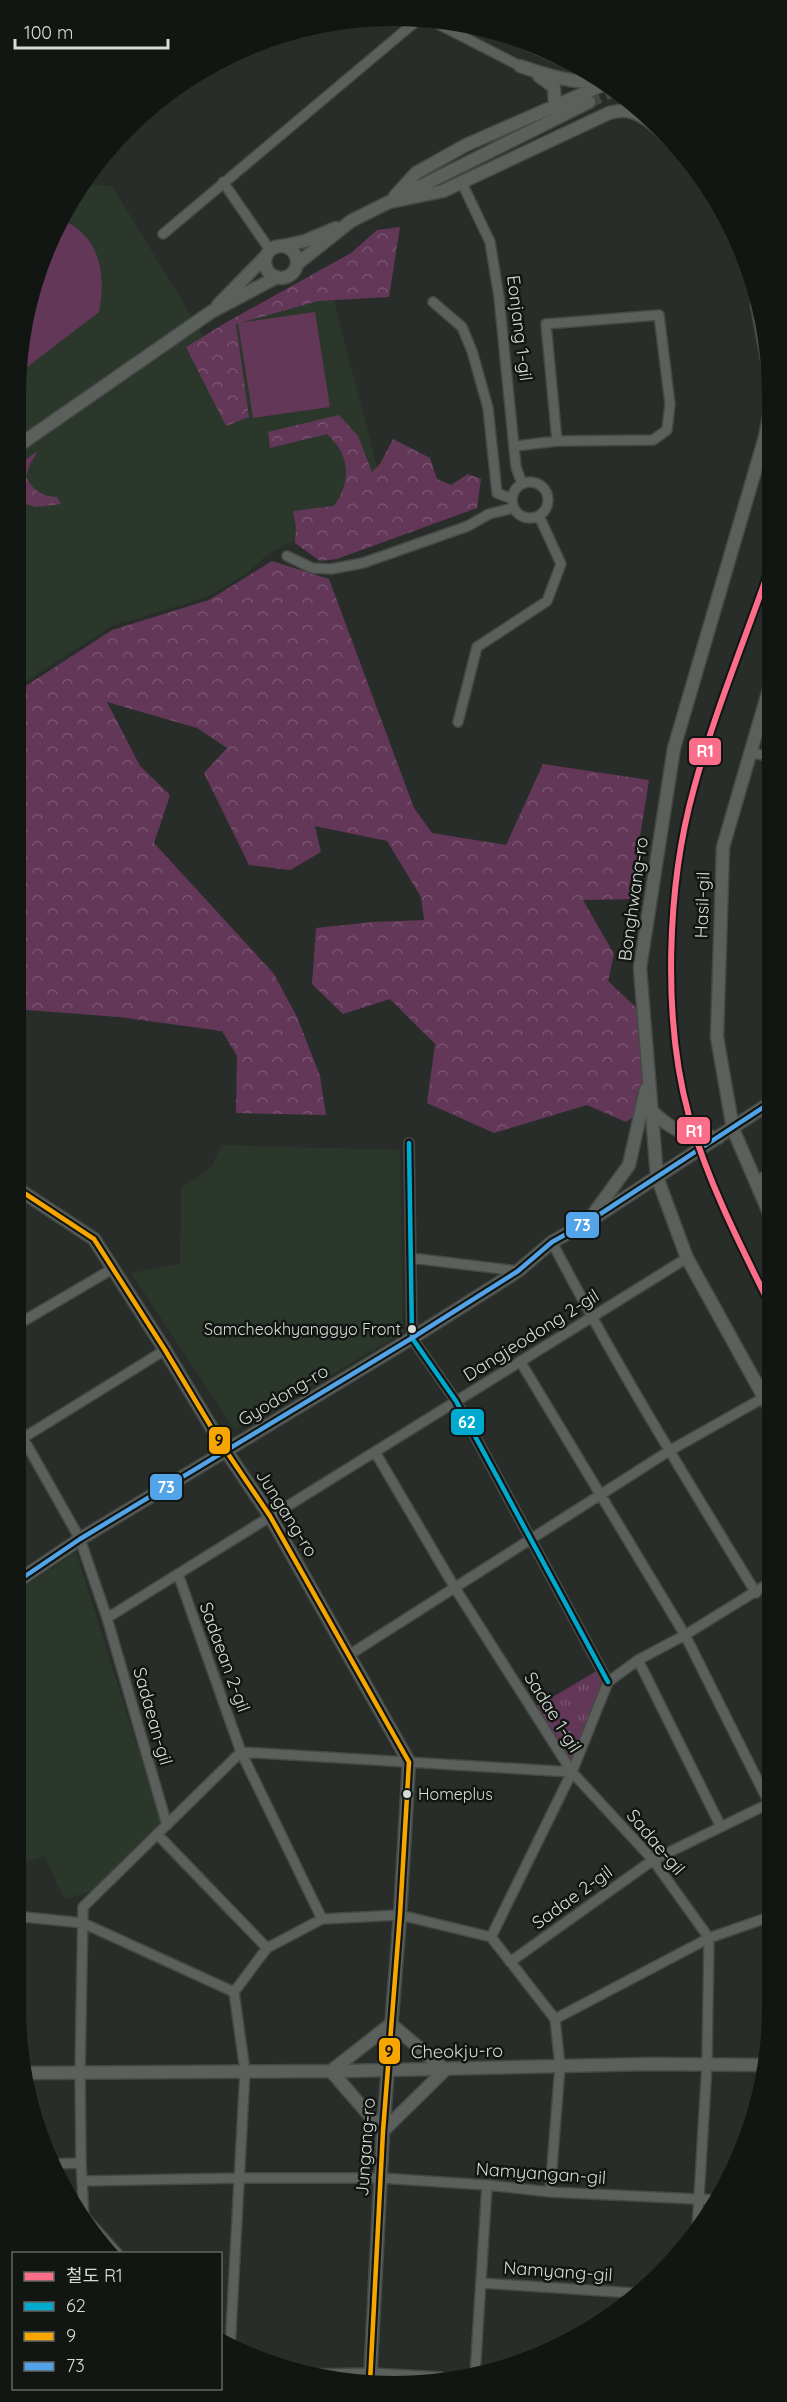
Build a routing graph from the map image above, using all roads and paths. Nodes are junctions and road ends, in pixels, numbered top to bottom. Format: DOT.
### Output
graph roads {
  1 [pos="410,26"];
  2 [pos="453,31"];
  3 [pos="520,66"];
  4 [pos="587,81"];
  5 [pos="596,87"];
  6 [pos="589,102"];
  7 [pos="555,106"];
  8 [pos="629,111"];
  9 [pos="223,182"];
  10 [pos="462,183"];
  11 [pos="390,202"];
  12 [pos="351,221"];
  13 [pos="163,234"];
  14 [pos="273,251"];
  15 [pos="297,264"];
  16 [pos="277,277"];
  17 [pos="433,302"];
  18 [pos="211,312"];
  19 [pos="25,441"];
  20 [pos="557,441"];
  21 [pos="516,446"];
  22 [pos="762,447"];
  23 [pos="522,484"];
  24 [pos="512,504"];
  25 [pos="539,516"];
  26 [pos="287,556"];
  27 [pos="762,716"];
  28 [pos="458,722"];
  29 [pos="751,753"];
  30 [pos="762,755"];
  31 [pos="649,1079"];
  32 [pos="762,1109"];
  33 [pos="651,1110"];
  34 [pos="733,1129"];
  35 [pos="718,1138"];
  36 [pos="409,1143"];
  37 [pos="657,1177"];
  38 [pos="762,1178"];
  39 [pos="755,1182"];
  40 [pos="25,1194"];
  41 [pos="762,1197"];
  42 [pos="588,1222"];
  43 [pos="552,1242"];
  44 [pos="411,1258"];
  45 [pos="687,1258"];
  46 [pos="114,1268"];
  47 [pos="518,1271"];
  48 [pos="591,1318"];
  49 [pos="25,1320"];
  50 [pos="412,1338"];
  51 [pos="165,1350"];
  52 [pos="520,1361"];
  53 [pos="762,1391"];
  54 [pos="762,1398"];
  55 [pos="456,1401"];
  56 [pos="25,1437"];
  57 [pos="226,1450"];
  58 [pos="25,1451"];
  59 [pos="669,1451"];
  60 [pos="375,1452"];
  61 [pos="601,1495"];
  62 [pos="270,1516"];
  63 [pos="80,1539"];
  64 [pos="530,1539"];
  65 [pos="178,1574"];
  66 [pos="25,1576"];
  67 [pos="455,1587"];
  68 [pos="762,1589"];
  69 [pos="756,1593"];
  70 [pos="106,1618"];
  71 [pos="685,1635"];
  72 [pos="349,1655"];
  73 [pos="639,1660"];
  74 [pos="608,1682"];
  75 [pos="242,1752"];
  76 [pos="409,1762"];
  77 [pos="572,1772"];
  78 [pos="762,1787"];
  79 [pos="762,1807"];
  80 [pos="167,1825"];
  81 [pos="721,1827"];
  82 [pos="158,1834"];
  83 [pos="652,1860"];
  84 [pos="400,1915"];
  85 [pos="25,1917"];
  86 [pos="322,1918"];
  87 [pos="762,1920"];
  88 [pos="83,1923"];
  89 [pos="491,1937"];
  90 [pos="709,1938"];
  91 [pos="267,1948"];
  92 [pos="510,1962"];
  93 [pos="234,1992"];
  94 [pos="555,2019"];
  95 [pos="391,2024"];
  96 [pos="707,2064"];
  97 [pos="757,2065"];
  98 [pos="560,2066"];
  99 [pos="388,2069"];
  100 [pos="445,2070"];
  101 [pos="246,2071"];
  102 [pos="331,2071"];
  103 [pos="80,2072"];
  104 [pos="32,2073"];
  105 [pos="383,2131"];
  106 [pos="81,2163"];
  107 [pos="60,2164"];
  108 [pos="241,2178"];
  109 [pos="380,2178"];
  110 [pos="82,2181"];
  111 [pos="487,2185"];
  112 [pos="550,2192"];
  113 [pos="699,2198"];
  114 [pos="708,2199"];
  115 [pos="83,2206"];
  116 [pos="698,2214"];
  117 [pos="480,2283"];
  118 [pos="627,2293"];
  119 [pos="231,2339"];
  120 [pos="475,2367"];
  121 [pos="370,2376"];
  1 -- 9 [label="street"];
  2 -- 3 [label="street"];
  3 -- 4 [label="street"];
  3 -- 7 [label="street"];
  5 -- 7 [label="street"];
  6 -- 11 [label="street"];
  7 -- 11 [label="street"];
  8 -- 10 [label="street"];
  9 -- 13 [label="street"];
  9 -- 14 [label="street"];
  10 -- 11 [label="street"];
  10 -- 21 [label="street, Eonjang 1-gil"];
  11 -- 12 [label="street"];
  12 -- 14 [label="street"];
  12 -- 15 [label="street"];
  14 -- 15 [label="street"];
  14 -- 16 [label="street"];
  14 -- 18 [label="street"];
  15 -- 16 [label="street"];
  16 -- 18 [label="street"];
  17 -- 24 [label="street"];
  18 -- 19 [label="street"];
  20 -- 20 [label="street"];
  20 -- 21 [label="street"];
  21 -- 23 [label="street, Eonjang 1-gil"];
  22 -- 31 [label="street, Bonghwang-ro"];
  23 -- 24 [label="street"];
  23 -- 25 [label="street"];
  24 -- 25 [label="street"];
  24 -- 26 [label="street"];
  25 -- 28 [label="street"];
  27 -- 29 [label="street, Hasil-gil"];
  29 -- 30 [label="street"];
  29 -- 34 [label="street, Hasil-gil"];
  31 -- 33 [label="street, Bonghwang-ro"];
  31 -- 42 [label="street"];
  32 -- 34 [label="street, Gyodong-ro"];
  33 -- 35 [label="street"];
  33 -- 37 [label="street, Bonghwang-ro"];
  34 -- 35 [label="street, Gyodong-ro"];
  34 -- 39 [label="street, Hasil-gil"];
  35 -- 37 [label="street, Gyodong-ro"];
  36 -- 44 [label="street"];
  37 -- 42 [label="street, Gyodong-ro"];
  37 -- 45 [label="street, Bonghwang-ro"];
  38 -- 39 [label="street"];
  39 -- 41 [label="street, Hasil-gil"];
  40 -- 46 [label="street, Jungang-ro"];
  42 -- 43 [label="street, Gyodong-ro"];
  43 -- 47 [label="street, Gyodong-ro"];
  43 -- 48 [label="street"];
  44 -- 47 [label="street"];
  44 -- 50 [label="street"];
  45 -- 48 [label="street, Dangjeodong 2-gil"];
  45 -- 53 [label="street, Bonghwang-ro"];
  46 -- 49 [label="street"];
  46 -- 51 [label="street, Jungang-ro"];
  47 -- 50 [label="street, Gyodong-ro"];
  48 -- 52 [label="street, Dangjeodong 2-gil"];
  48 -- 59 [label="street"];
  50 -- 55 [label="street"];
  50 -- 57 [label="street, Gyodong-ro"];
  51 -- 56 [label="street"];
  51 -- 57 [label="street, Jungang-ro"];
  52 -- 55 [label="street, Dangjeodong 2-gil"];
  52 -- 61 [label="street"];
  54 -- 59 [label="street"];
  55 -- 60 [label="street, Dangjeodong 2-gil"];
  55 -- 64 [label="street"];
  57 -- 62 [label="street, Jungang-ro"];
  57 -- 63 [label="street, Gyodong-ro"];
  58 -- 63 [label="street"];
  59 -- 61 [label="street"];
  59 -- 69 [label="street"];
  60 -- 62 [label="street, Dangjeodong 2-gil"];
  60 -- 67 [label="street, Sadae 1-gil"];
  61 -- 64 [label="street"];
  61 -- 71 [label="street"];
  62 -- 65 [label="street"];
  62 -- 72 [label="street, Jungang-ro"];
  63 -- 66 [label="street, Gyodong-ro"];
  63 -- 70 [label="street"];
  64 -- 67 [label="street"];
  64 -- 74 [label="street"];
  65 -- 70 [label="street"];
  65 -- 75 [label="street, Sadaean 2-gil"];
  67 -- 72 [label="street"];
  67 -- 77 [label="street, Sadae 1-gil"];
  68 -- 69 [label="street"];
  69 -- 71 [label="street"];
  70 -- 80 [label="street, Sadaean-gil"];
  71 -- 73 [label="street"];
  71 -- 78 [label="street"];
  72 -- 76 [label="street, Jungang-ro"];
  73 -- 74 [label="street"];
  73 -- 81 [label="street"];
  74 -- 77 [label="street, Sadae 1-gil"];
  75 -- 76 [label="street"];
  75 -- 80 [label="street"];
  75 -- 86 [label="street"];
  76 -- 77 [label="street"];
  76 -- 84 [label="street, Jungang-ro"];
  77 -- 83 [label="street, Sadae-gil"];
  77 -- 89 [label="street"];
  79 -- 81 [label="street"];
  80 -- 82 [label="street"];
  81 -- 83 [label="street"];
  82 -- 88 [label="street"];
  82 -- 91 [label="street"];
  83 -- 90 [label="street, Sadae-gil"];
  83 -- 92 [label="street, Sadae 2-gil"];
  84 -- 86 [label="street"];
  84 -- 89 [label="street"];
  84 -- 95 [label="street, Jungang-ro"];
  85 -- 88 [label="street"];
  86 -- 91 [label="street"];
  87 -- 90 [label="street"];
  88 -- 93 [label="street"];
  88 -- 103 [label="street"];
  89 -- 92 [label="street"];
  90 -- 94 [label="street"];
  90 -- 96 [label="street"];
  91 -- 93 [label="street"];
  92 -- 94 [label="street"];
  93 -- 101 [label="street"];
  94 -- 98 [label="street"];
  95 -- 99 [label="street, Jungang-ro"];
  95 -- 100 [label="street"];
  95 -- 102 [label="street"];
  96 -- 97 [label="street, Cheokju-ro"];
  96 -- 98 [label="street, Cheokju-ro"];
  96 -- 113 [label="street"];
  98 -- 100 [label="street, Cheokju-ro"];
  98 -- 112 [label="street"];
  99 -- 100 [label="street, Cheokju-ro"];
  99 -- 102 [label="street, Cheokju-ro"];
  99 -- 105 [label="street, Jungang-ro"];
  100 -- 105 [label="street"];
  101 -- 102 [label="street, Cheokju-ro"];
  101 -- 103 [label="street, Cheokju-ro"];
  101 -- 108 [label="street"];
  102 -- 105 [label="street"];
  103 -- 104 [label="street, Cheokju-ro"];
  103 -- 106 [label="street"];
  105 -- 109 [label="street, Jungang-ro"];
  106 -- 107 [label="street"];
  106 -- 110 [label="street"];
  108 -- 109 [label="street, Namyangan-gil"];
  108 -- 110 [label="street, Namyangan-gil"];
  108 -- 119 [label="street"];
  109 -- 111 [label="street, Namyangan-gil"];
  109 -- 121 [label="street, Jungang-ro"];
  110 -- 115 [label="street"];
  111 -- 112 [label="street, Namyangan-gil"];
  111 -- 117 [label="street, Namyang-gil"];
  112 -- 113 [label="street, Namyangan-gil"];
  113 -- 114 [label="street, Namyangan-gil"];
  113 -- 116 [label="street"];
  117 -- 118 [label="street, Namyang-gil"];
  117 -- 120 [label="street, Namyang-gil"];
}
